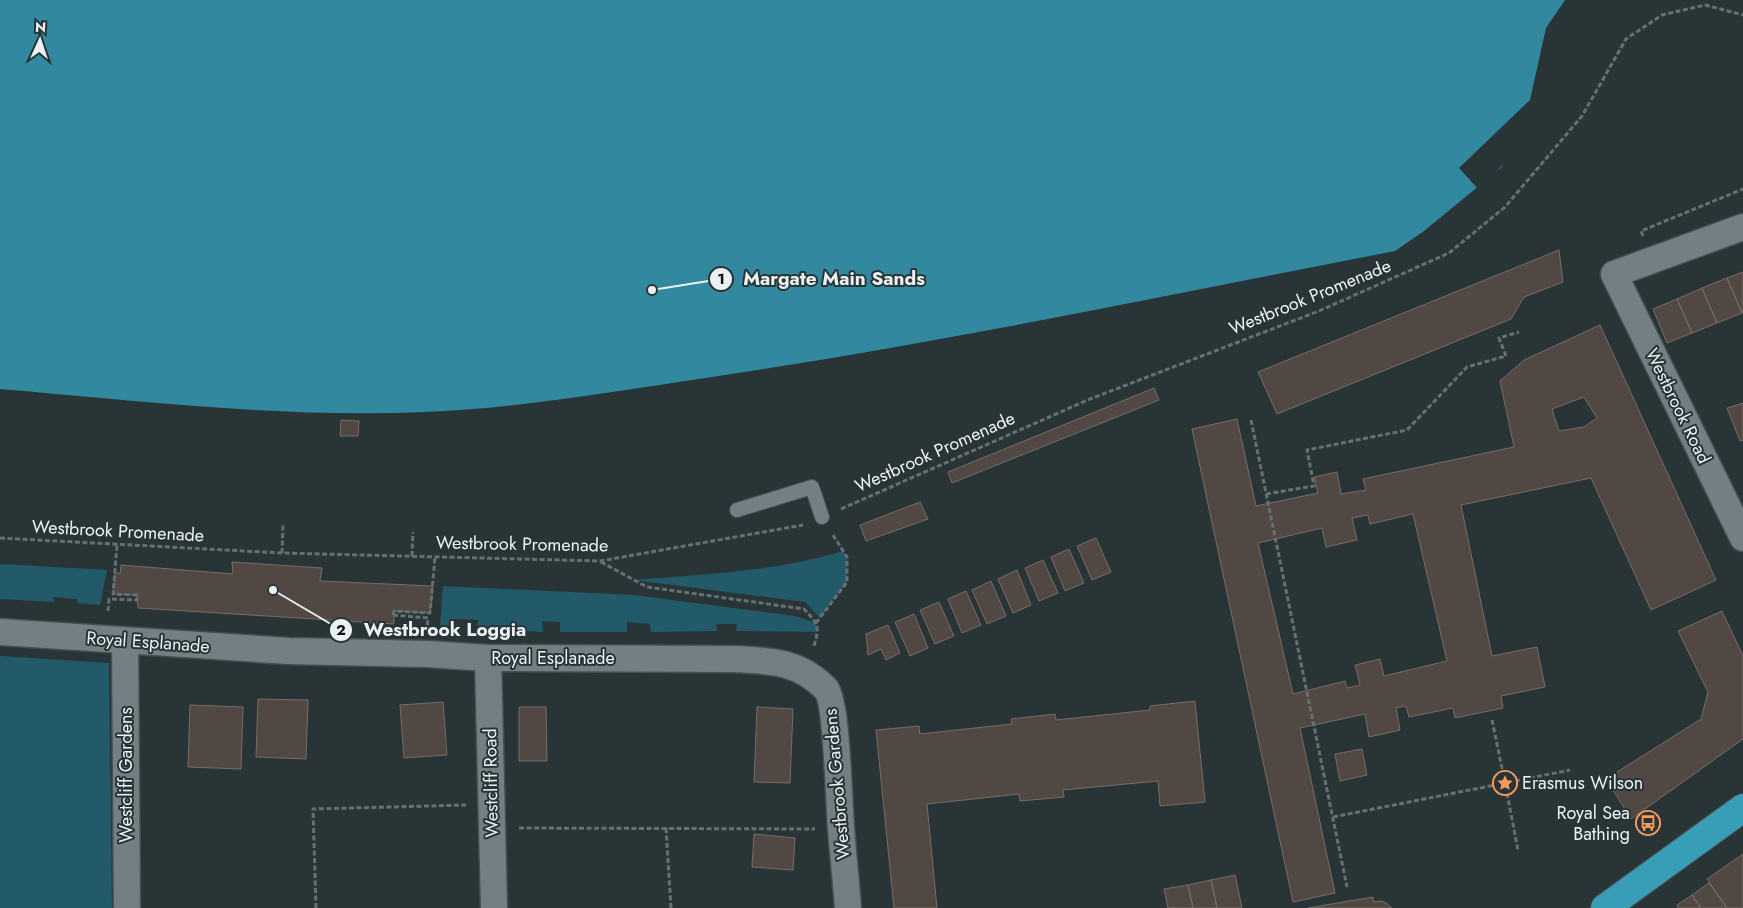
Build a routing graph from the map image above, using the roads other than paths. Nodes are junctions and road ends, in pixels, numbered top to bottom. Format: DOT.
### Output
graph roads {
  1 [pos="1743,227"];
  2 [pos="737,510"];
  3 [pos="822,517"];
  4 [pos="1743,538"];
  5 [pos="0,632"];
  6 [pos="126,641"];
  7 [pos="488,658"];
  8 [pos="805,671"];
  9 [pos="1743,808"];
  10 [pos="127,908"];
  11 [pos="494,908"];
  12 [pos="848,908"];
  13 [pos="1605,908"];
  1 -- 4 [label="street, Westbrook Road"];
  2 -- 3 [label="lane"];
  5 -- 6 [label="street, Royal Esplanade"];
  6 -- 7 [label="street, Royal Esplanade"];
  6 -- 10 [label="street, Westcliff Gardens"];
  7 -- 8 [label="street, Royal Esplanade"];
  7 -- 11 [label="street, Westcliff Road"];
  8 -- 12 [label="street, Westbrook Gardens"];
  9 -- 13 [label="highway"];
}
